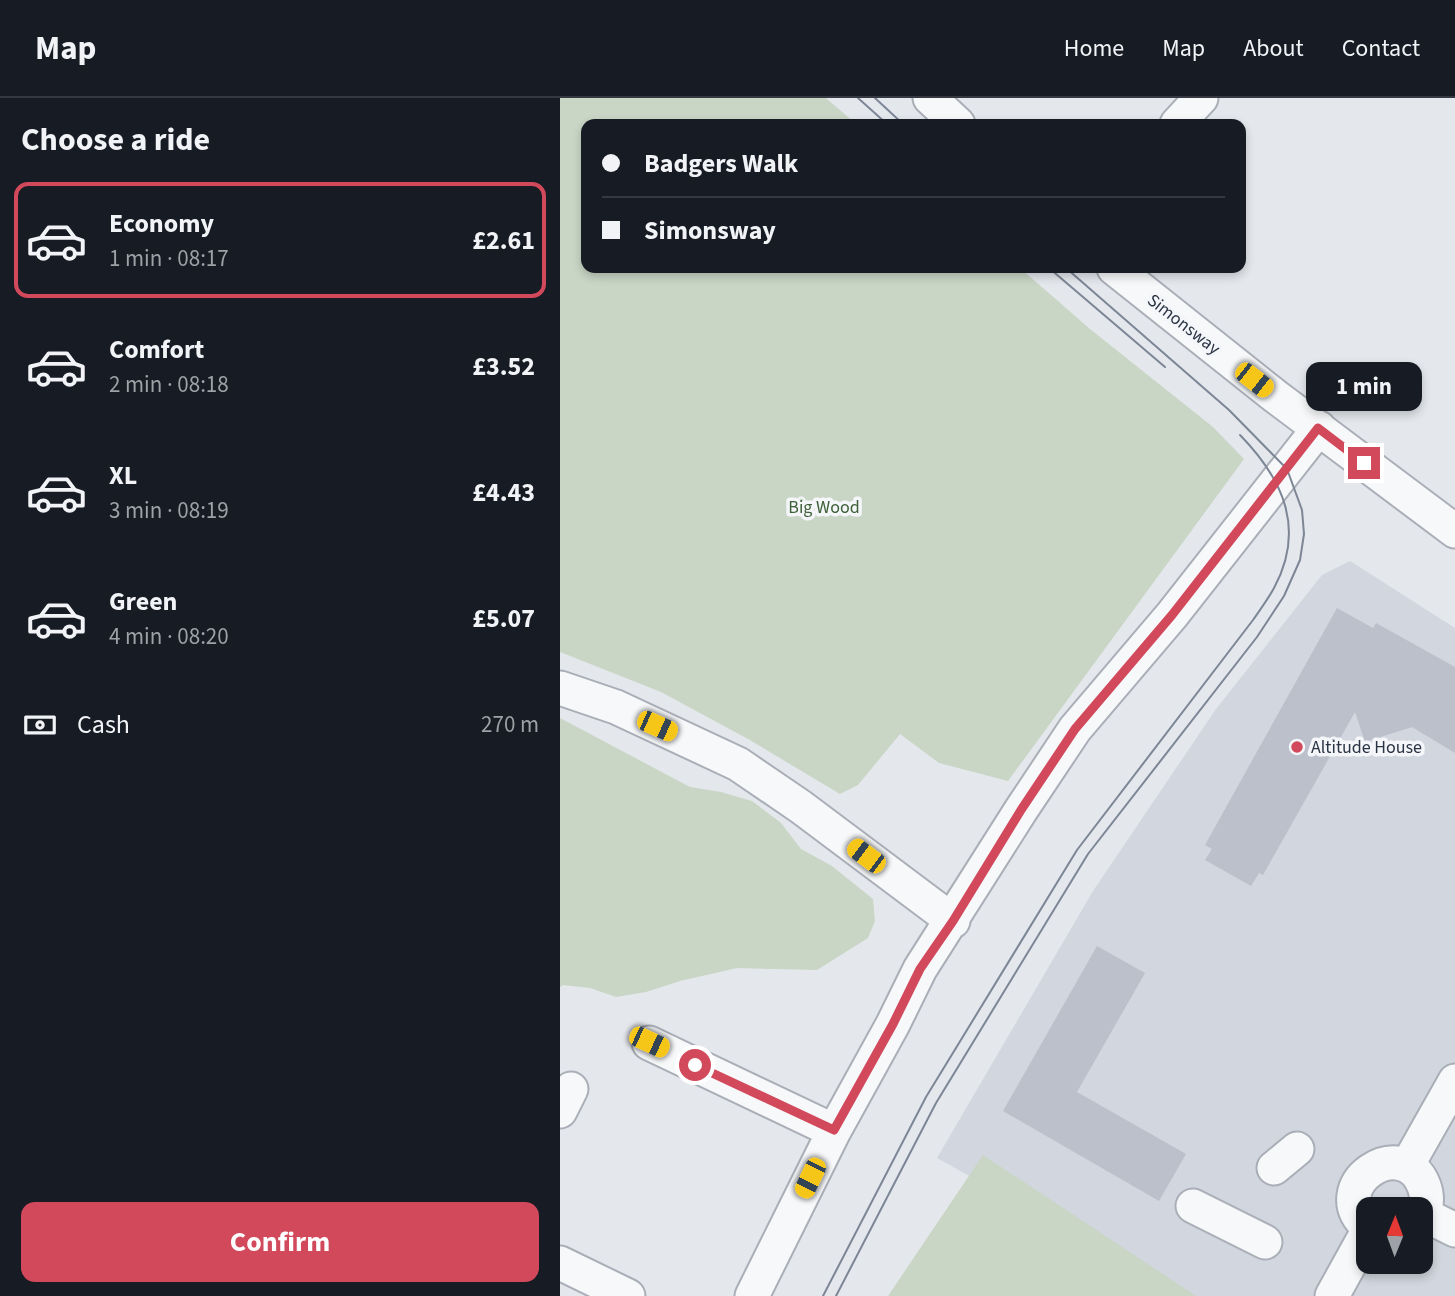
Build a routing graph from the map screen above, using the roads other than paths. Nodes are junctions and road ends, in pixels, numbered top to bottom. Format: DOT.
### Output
graph roads {
  1 [pos="930,98"];
  2 [pos="1201,98"];
  3 [pos="953,119"];
  4 [pos="1182,119"];
  5 [pos="1120,273"];
  6 [pos="1318,428"];
  7 [pos="1455,531"];
  8 [pos="560,688"];
  9 [pos="953,921"];
  10 [pos="649,1042"];
  11 [pos="1455,1081"];
  12 [pos="834,1130"];
  13 [pos="1407,1166"];
  14 [pos="1427,1197"];
  15 [pos="1193,1206"];
  16 [pos="1356,1208"];
  17 [pos="1433,1221"];
  18 [pos="1455,1230"];
  19 [pos="1265,1242"];
  20 [pos="1356,1251"];
  21 [pos="560,1263"];
  22 [pos="628,1296"];
  23 [pos="752,1296"];
  24 [pos="1332,1296"];
  1 -- 3 [label="street"];
  2 -- 4 [label="street"];
  5 -- 6 [label="street, Simonsway"];
  6 -- 7 [label="street, Simonsway"];
  6 -- 9 [label="street"];
  8 -- 9 [label="street"];
  9 -- 12 [label="street"];
  10 -- 12 [label="street"];
  11 -- 13 [label="street"];
  12 -- 23 [label="street"];
  13 -- 14 [label="street"];
  13 -- 16 [label="street"];
  15 -- 19 [label="street"];
  17 -- 18 [label="street"];
  20 -- 24 [label="street"];
  21 -- 22 [label="street"];
}
